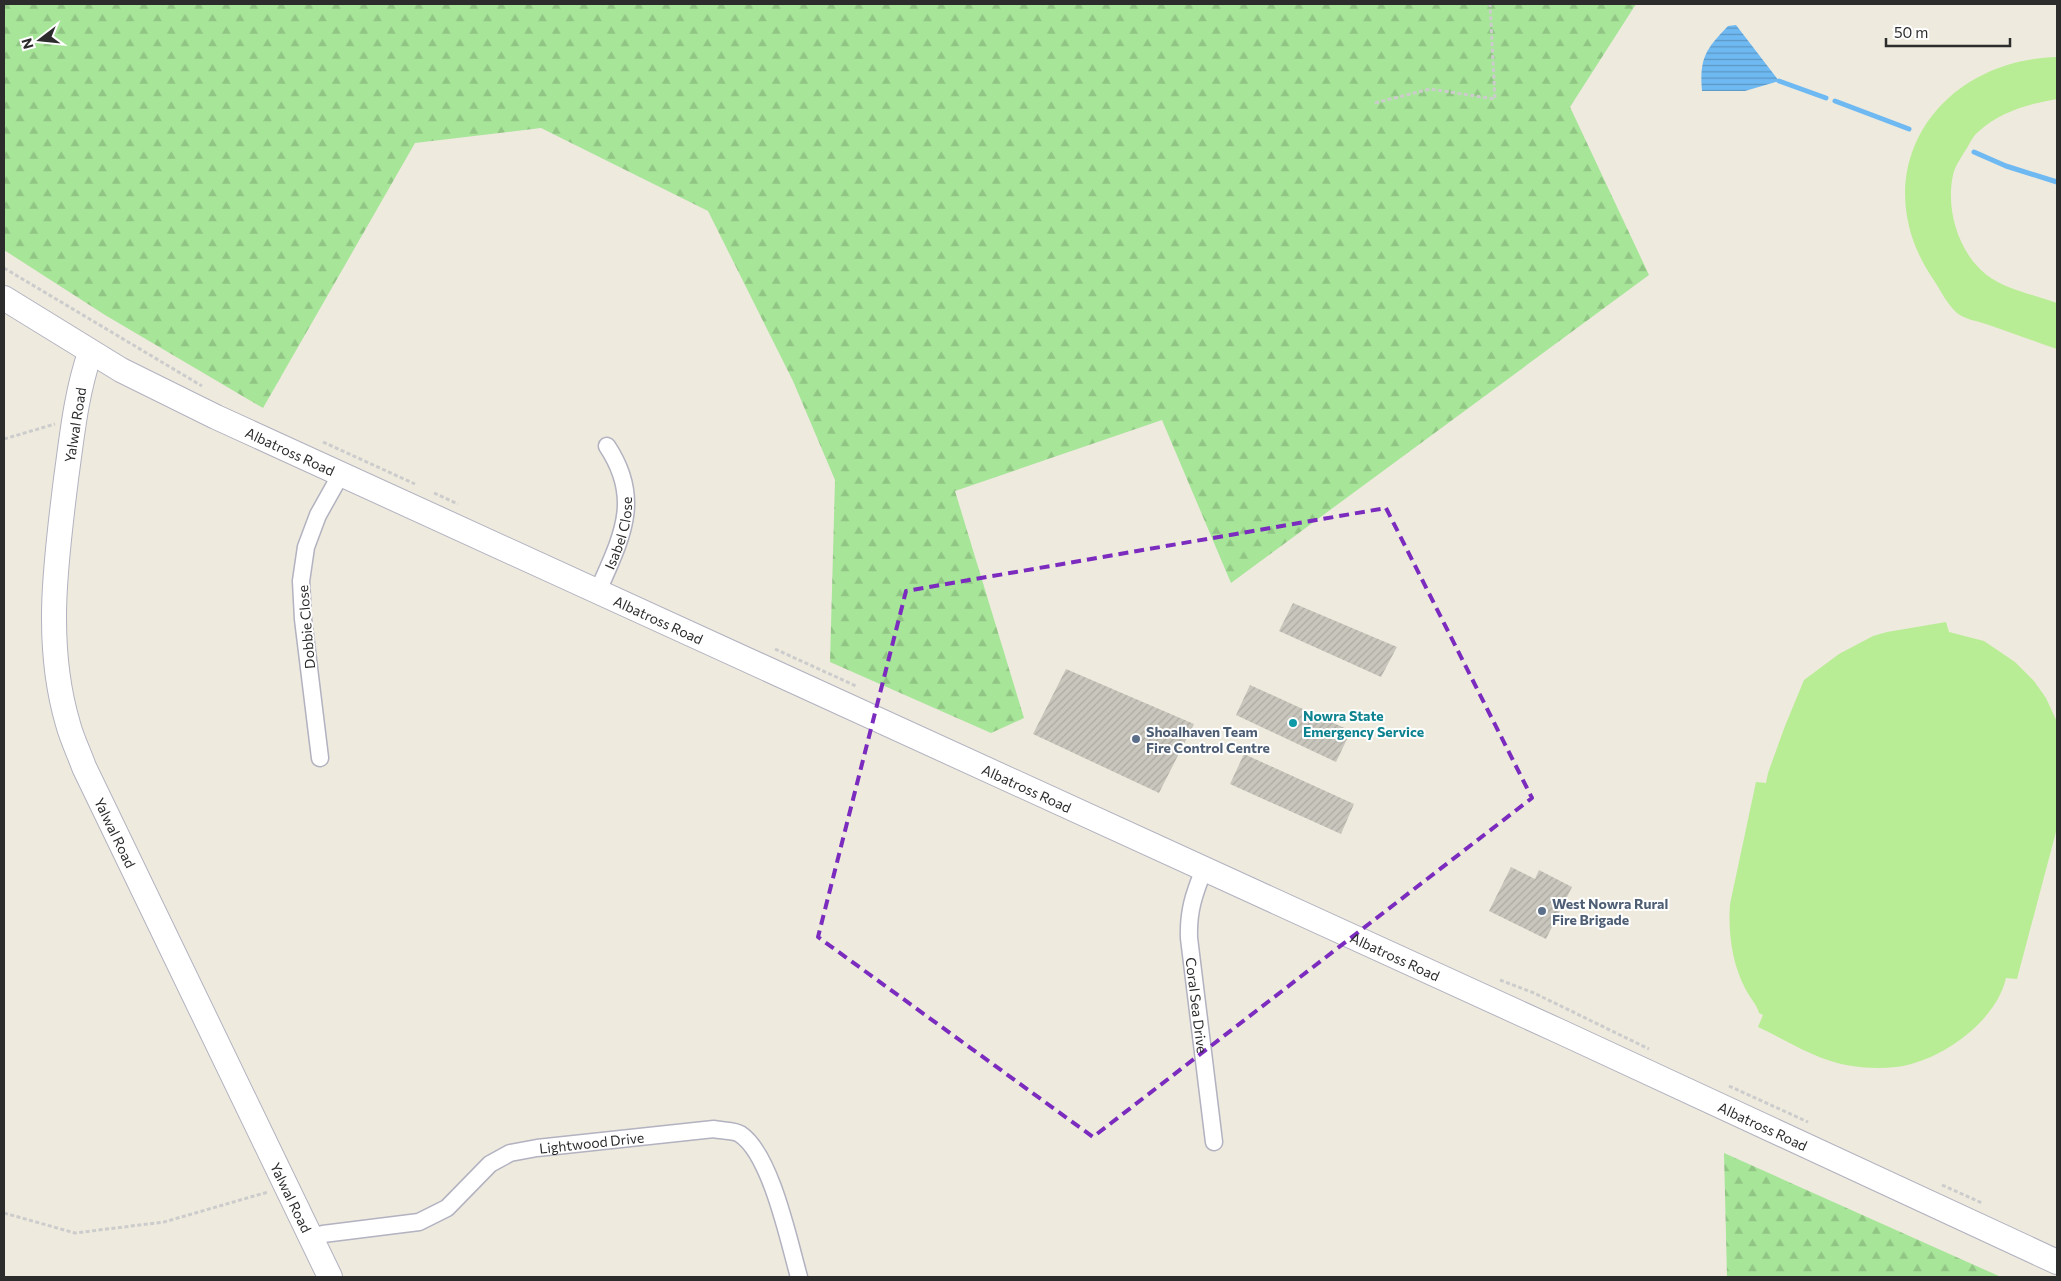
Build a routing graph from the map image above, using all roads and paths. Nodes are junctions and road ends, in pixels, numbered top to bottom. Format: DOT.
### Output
graph roads {
  1 [pos="1490,4"];
  2 [pos="1375,103"];
  3 [pos="4,268"];
  4 [pos="4,298"];
  5 [pos="100,326"];
  6 [pos="90,352"];
  7 [pos="74,418"];
  8 [pos="4,439"];
  9 [pos="607,446"];
  10 [pos="340,474"];
  11 [pos="598,591"];
  12 [pos="320,758"];
  13 [pos="1204,869"];
  14 [pos="1214,1142"];
  15 [pos="286,1187"];
  16 [pos="4,1213"];
  17 [pos="310,1238"];
  18 [pos="2057,1262"];
  19 [pos="330,1277"];
  20 [pos="799,1277"];
  1 -- 2 [label="path"];
  3 -- 5 [label="path"];
  4 -- 6 [label="main road, Albatross Road"];
  6 -- 7 [label="main road, Yalwal Road"];
  6 -- 10 [label="main road, Albatross Road"];
  7 -- 8 [label="path"];
  7 -- 15 [label="main road, Yalwal Road"];
  9 -- 11 [label="street, Isabel Close"];
  10 -- 11 [label="main road, Albatross Road"];
  10 -- 12 [label="street, Dobbie Close"];
  11 -- 13 [label="main road, Albatross Road"];
  13 -- 14 [label="street, Coral Sea Drive"];
  13 -- 18 [label="main road, Albatross Road"];
  15 -- 16 [label="path"];
  15 -- 17 [label="main road, Yalwal Road"];
  17 -- 19 [label="main road, Yalwal Road"];
  17 -- 20 [label="street, Lightwood Drive"];
}
